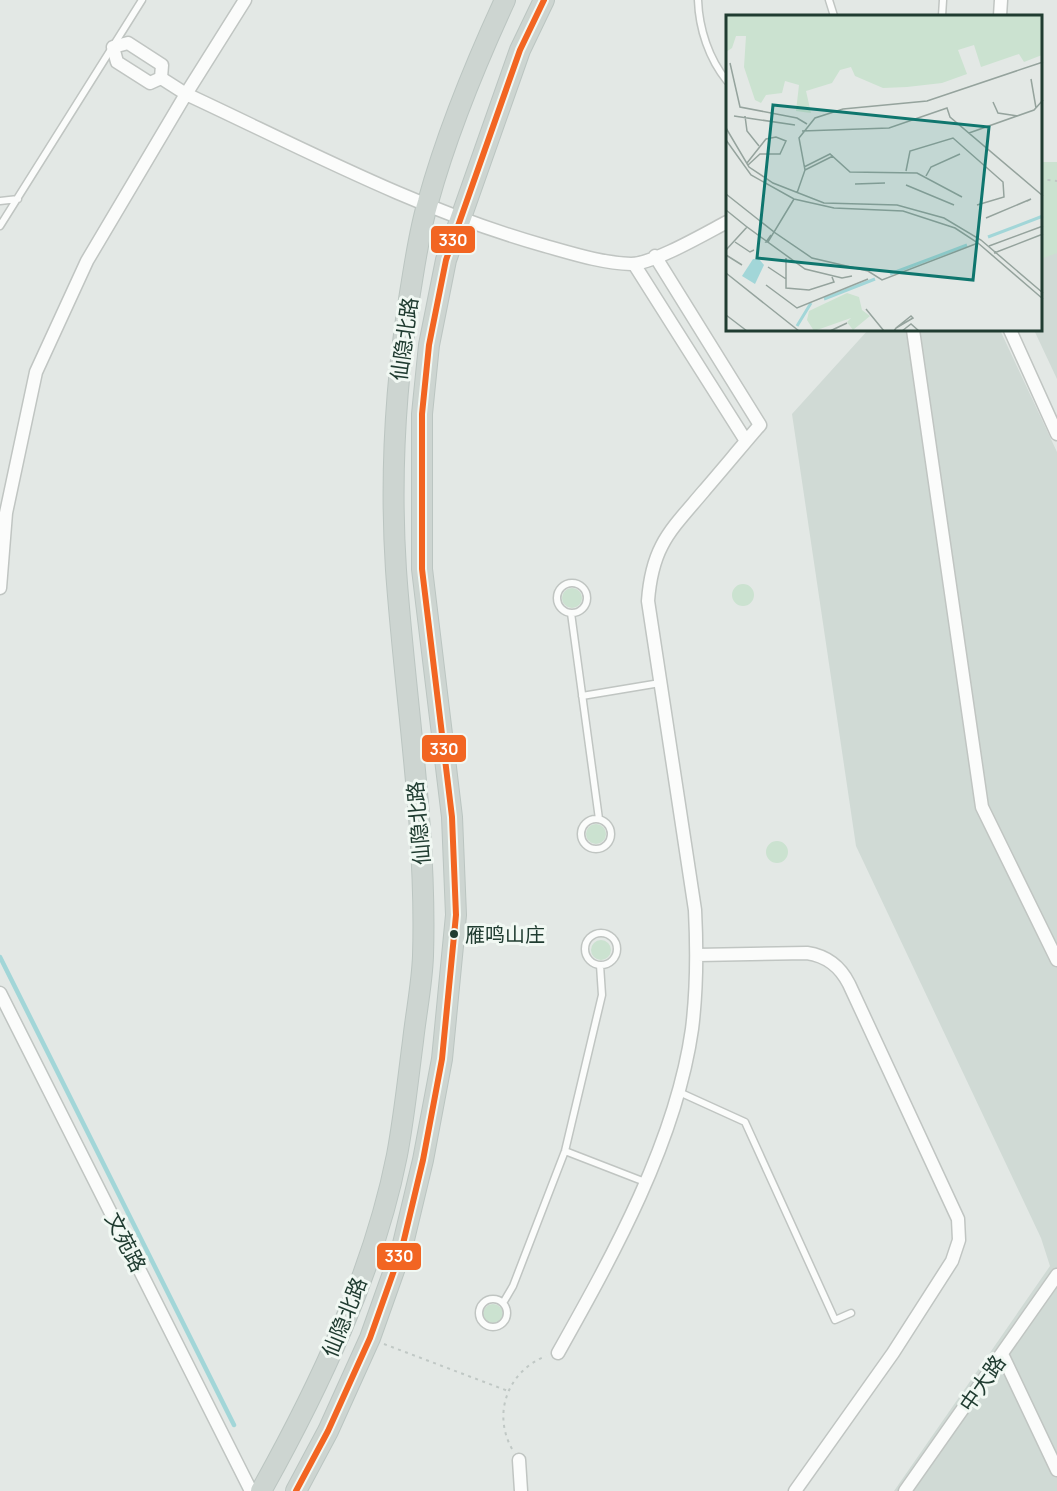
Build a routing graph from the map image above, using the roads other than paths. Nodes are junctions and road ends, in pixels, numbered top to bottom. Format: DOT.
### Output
graph roads {
  1 [pos="142,0"];
  2 [pos="246,0"];
  3 [pos="505,0"];
  4 [pos="544,0"];
  5 [pos="698,0"];
  6 [pos="829,0"];
  7 [pos="943,0"];
  8 [pos="1001,0"];
  9 [pos="834,15"];
  10 [pos="942,15"];
  11 [pos="1000,15"];
  12 [pos="113,46"];
  13 [pos="160,78"];
  14 [pos="726,79"];
  15 [pos="186,94"];
  16 [pos="18,199"];
  17 [pos="0,201"];
  18 [pos="427,205"];
  19 [pos="459,218"];
  20 [pos="726,223"];
  21 [pos="0,226"];
  22 [pos="654,256"];
  23 [pos="634,264"];
  24 [pos="913,332"];
  25 [pos="1011,332"];
  26 [pos="1057,434"];
  27 [pos="746,441"];
  28 [pos="0,588"];
  29 [pos="571,613"];
  30 [pos="660,683"];
  31 [pos="582,696"];
  32 [pos="599,819"];
  33 [pos="697,955"];
  34 [pos="1057,960"];
  35 [pos="600,965"];
  36 [pos="0,993"];
  37 [pos="678,1092"];
  38 [pos="565,1151"];
  39 [pos="646,1182"];
  40 [pos="1057,1275"];
  41 [pos="503,1303"];
  42 [pos="851,1313"];
  43 [pos="558,1353"];
  44 [pos="1002,1354"];
  45 [pos="519,1460"];
  46 [pos="1057,1470"];
  47 [pos="251,1491"];
  48 [pos="261,1491"];
  49 [pos="296,1491"];
  50 [pos="521,1491"];
  51 [pos="795,1491"];
  52 [pos="905,1491"];
  1 -- 12 [label="lane"];
  2 -- 15 [label="street"];
  3 -- 18 [label="main road, 仙隐北路"];
  4 -- 19 [label="main road, 仙隐北路"];
  5 -- 14 [label="lane"];
  6 -- 9 [label="lane"];
  7 -- 10 [label="lane"];
  8 -- 11 [label="street"];
  12 -- 13 [label="street"];
  12 -- 13 [label="street"];
  12 -- 16 [label="lane"];
  13 -- 15 [label="street"];
  15 -- 18 [label="street"];
  15 -- 28 [label="street"];
  16 -- 17 [label="lane"];
  16 -- 21 [label="lane"];
  18 -- 19 [label="street"];
  18 -- 48 [label="main road, 仙隐北路"];
  19 -- 23 [label="street"];
  19 -- 49 [label="main road, 仙隐北路"];
  20 -- 22 [label="street"];
  22 -- 23 [label="street"];
  22 -- 27 [label="street"];
  23 -- 27 [label="street"];
  24 -- 34 [label="street"];
  25 -- 26 [label="street"];
  27 -- 30 [label="street"];
  29 -- 29 [label="lane"];
  29 -- 31 [label="lane"];
  30 -- 31 [label="lane"];
  30 -- 33 [label="street"];
  31 -- 32 [label="lane"];
  32 -- 32 [label="lane"];
  33 -- 37 [label="street"];
  33 -- 51 [label="street"];
  35 -- 35 [label="lane"];
  35 -- 38 [label="lane"];
  36 -- 47 [label="street, 文苑路"];
  37 -- 39 [label="street"];
  37 -- 42 [label="lane"];
  38 -- 39 [label="lane"];
  38 -- 41 [label="lane"];
  39 -- 43 [label="street"];
  40 -- 44 [label="street, 中大路"];
  41 -- 41 [label="lane"];
  44 -- 46 [label="street"];
  44 -- 52 [label="street, 中大路"];
  45 -- 50 [label="street"];
}
